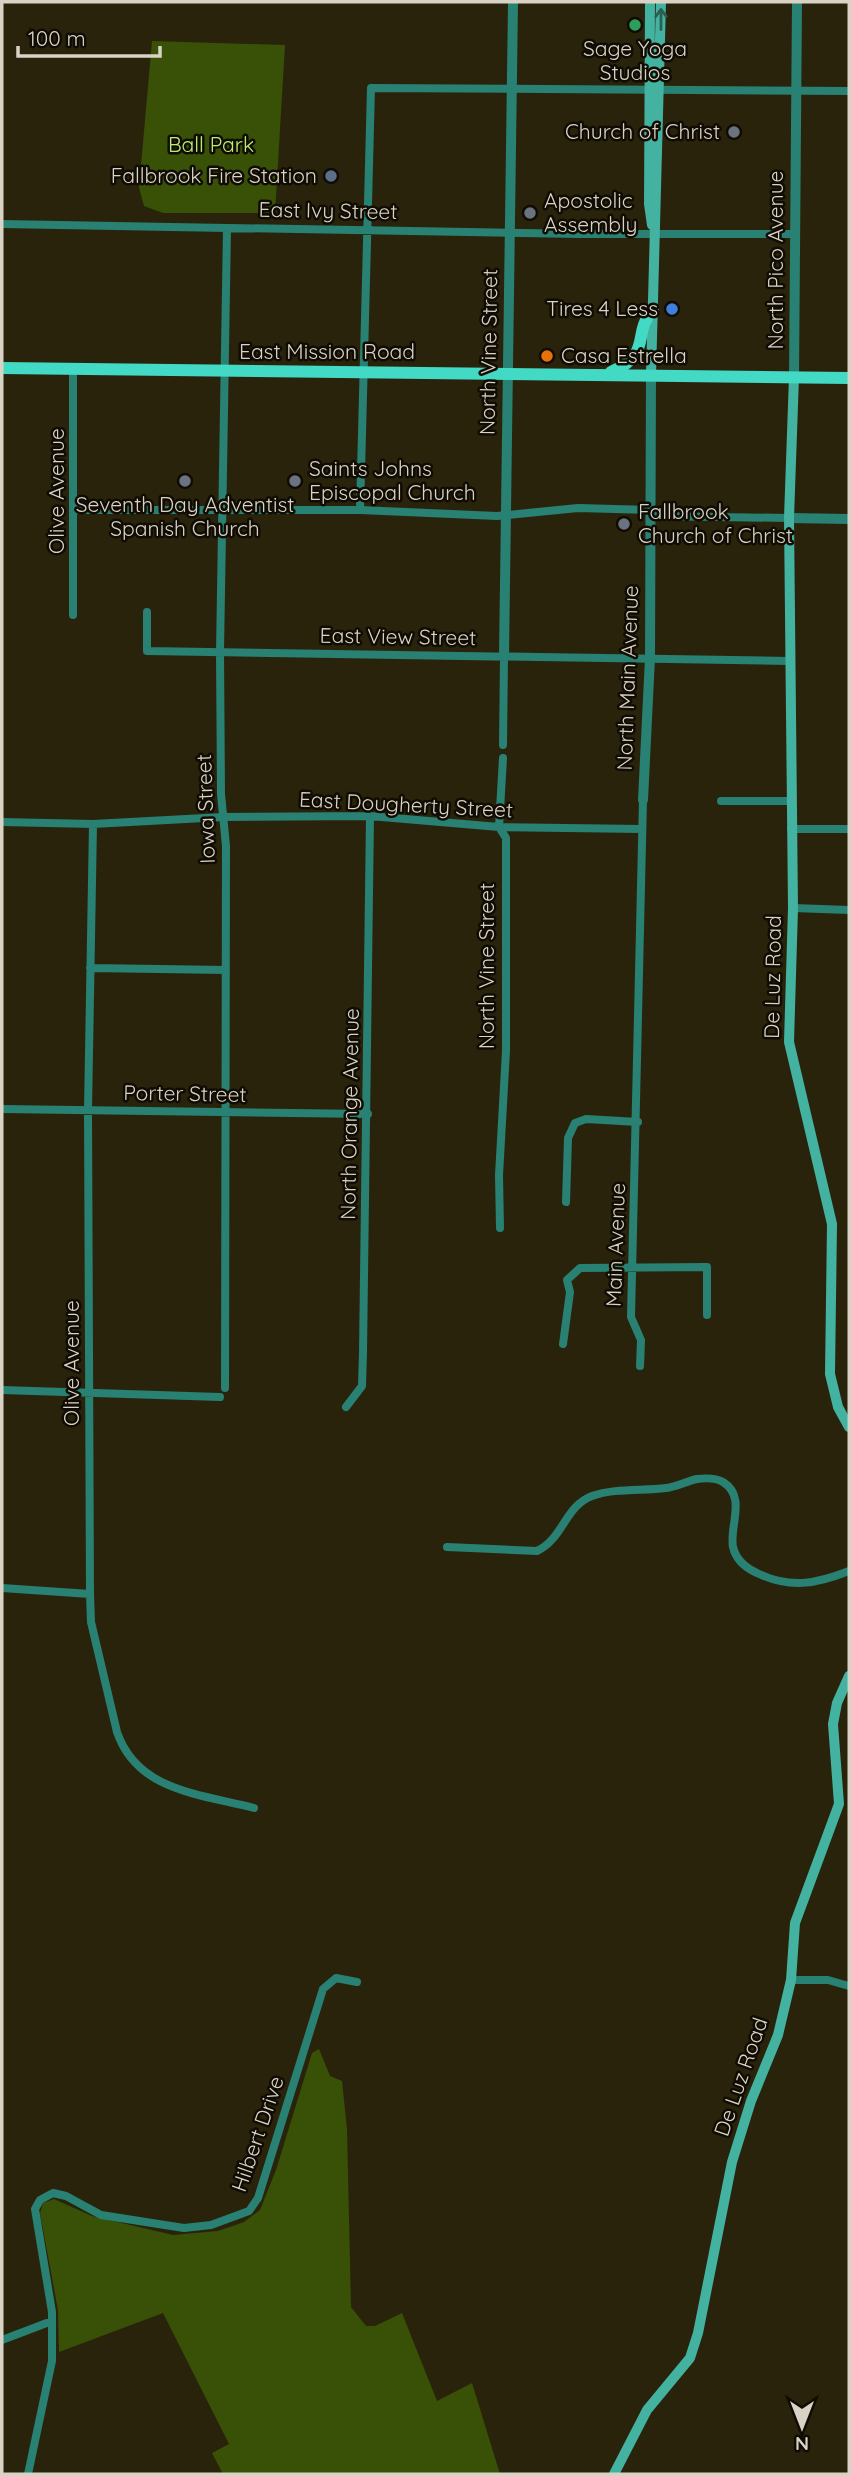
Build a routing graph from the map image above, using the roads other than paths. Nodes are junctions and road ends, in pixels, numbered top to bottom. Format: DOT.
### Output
graph roads {
  1 [pos="513,2"];
  2 [pos="650,2"];
  3 [pos="661,2"];
  4 [pos="797,2"];
  5 [pos="512,88"];
  6 [pos="649,89"];
  7 [pos="661,90"];
  8 [pos="796,91"];
  9 [pos="849,91"];
  10 [pos="2,224"];
  11 [pos="227,228"];
  12 [pos="366,229"];
  13 [pos="509,232"];
  14 [pos="654,234"];
  15 [pos="794,234"];
  16 [pos="653,310"];
  17 [pos="2,368"];
  18 [pos="73,368"];
  19 [pos="225,371"];
  20 [pos="363,372"];
  21 [pos="508,373"];
  22 [pos="605,375"];
  23 [pos="651,375"];
  24 [pos="794,377"];
  25 [pos="849,378"];
  26 [pos="75,510"];
  27 [pos="222,510"];
  28 [pos="360,510"];
  29 [pos="506,513"];
  30 [pos="651,513"];
  31 [pos="789,518"];
  32 [pos="849,519"];
  33 [pos="147,612"];
  34 [pos="73,615"];
  35 [pos="220,652"];
  36 [pos="504,656"];
  37 [pos="650,658"];
  38 [pos="789,661"];
  39 [pos="503,746"];
  40 [pos="503,758"];
  41 [pos="643,800"];
  42 [pos="721,801"];
  43 [pos="791,801"];
  44 [pos="370,816"];
  45 [pos="223,817"];
  46 [pos="2,822"];
  47 [pos="93,824"];
  48 [pos="499,827"];
  49 [pos="642,829"];
  50 [pos="791,829"];
  51 [pos="849,829"];
  52 [pos="793,908"];
  53 [pos="849,910"];
  54 [pos="90,968"];
  55 [pos="226,970"];
  56 [pos="2,1109"];
  57 [pos="88,1110"];
  58 [pos="227,1112"];
  59 [pos="368,1114"];
  60 [pos="638,1122"];
  61 [pos="566,1202"];
  62 [pos="500,1228"];
  63 [pos="633,1267"];
  64 [pos="707,1315"];
  65 [pos="564,1344"];
  66 [pos="640,1366"];
  67 [pos="2,1391"];
  68 [pos="90,1392"];
  69 [pos="346,1407"];
  70 [pos="849,1427"];
  71 [pos="447,1547"];
  72 [pos="849,1571"];
  73 [pos="2,1588"];
  74 [pos="90,1594"];
  75 [pos="849,1676"];
  76 [pos="254,1808"];
  77 [pos="791,1980"];
  78 [pos="358,1982"];
  79 [pos="849,1986"];
  80 [pos="52,2321"];
  81 [pos="2,2340"];
  82 [pos="27,2474"];
  83 [pos="614,2474"];
  1 -- 5 [label="street, North Vine Street"];
  2 -- 6 [label="main road, North Main Avenue"];
  7 -- 3 [label="main road, North Main Avenue, one-way"];
  4 -- 8 [label="street, North Pico Avenue"];
  5 -- 6 [label="street"];
  5 -- 12 [label="street"];
  5 -- 13 [label="street, North Vine Street"];
  6 -- 7 [label="street"];
  6 -- 14 [label="main road, North Main Avenue"];
  7 -- 8 [label="street"];
  7 -- 14 [label="main road, North Main Avenue"];
  8 -- 9 [label="street"];
  8 -- 15 [label="street, North Pico Avenue"];
  10 -- 11 [label="street, East Ivy Street"];
  11 -- 12 [label="street, East Ivy Street"];
  11 -- 19 [label="street, Iowa Street"];
  12 -- 13 [label="street, East Ivy Street"];
  12 -- 20 [label="street"];
  13 -- 14 [label="street, East Ivy Street"];
  13 -- 21 [label="street, North Vine Street"];
  14 -- 15 [label="street, East Ivy Street"];
  14 -- 16 [label="main road, North Main Avenue"];
  15 -- 24 [label="street, North Pico Avenue"];
  16 -- 22 [label="main road"];
  16 -- 23 [label="main road, North Main Avenue"];
  17 -- 18 [label="main road, East Mission Road"];
  18 -- 19 [label="main road, East Mission Road"];
  18 -- 26 [label="street, Olive Avenue"];
  19 -- 20 [label="main road, East Mission Road"];
  19 -- 27 [label="street, Iowa Street"];
  20 -- 21 [label="main road, East Mission Road"];
  20 -- 28 [label="street"];
  21 -- 22 [label="main road, East Mission Road"];
  21 -- 29 [label="street, North Vine Street"];
  22 -- 23 [label="main road, East Mission Road"];
  23 -- 24 [label="main road, East Mission Road"];
  23 -- 30 [label="street, North Main Avenue"];
  24 -- 25 [label="main road, East Mission Road"];
  24 -- 31 [label="main road, North Pico Avenue"];
  26 -- 27 [label="street"];
  26 -- 34 [label="street, Olive Avenue"];
  27 -- 28 [label="street"];
  27 -- 35 [label="street, Iowa Street"];
  28 -- 29 [label="street"];
  29 -- 30 [label="street"];
  29 -- 36 [label="street, North Vine Street"];
  30 -- 31 [label="street"];
  30 -- 37 [label="street, North Main Avenue"];
  31 -- 32 [label="street"];
  31 -- 38 [label="main road, De Luz Road"];
  33 -- 35 [label="street, East View Street"];
  35 -- 36 [label="street, East View Street"];
  35 -- 45 [label="street, Iowa Street"];
  36 -- 37 [label="street, East View Street"];
  36 -- 39 [label="street, North Vine Street"];
  37 -- 38 [label="street, East View Street"];
  37 -- 41 [label="street, North Main Avenue"];
  38 -- 43 [label="main road, De Luz Road"];
  40 -- 48 [label="street, North Vine Street"];
  41 -- 49 [label="street, North Main Avenue"];
  42 -- 43 [label="street"];
  43 -- 50 [label="main road, De Luz Road"];
  44 -- 45 [label="street, East Dougherty Street"];
  44 -- 48 [label="street, East Dougherty Street"];
  44 -- 59 [label="street, North Orange Avenue"];
  45 -- 47 [label="street, East Dougherty Street"];
  45 -- 55 [label="street, Iowa Street"];
  46 -- 47 [label="street, East Dougherty Street"];
  47 -- 54 [label="street, Olive Avenue"];
  48 -- 49 [label="street, East Dougherty Street"];
  48 -- 62 [label="street, North Vine Street"];
  49 -- 60 [label="street, North Main Avenue"];
  50 -- 51 [label="street"];
  50 -- 52 [label="main road, De Luz Road"];
  52 -- 53 [label="street"];
  52 -- 70 [label="main road, De Luz Road"];
  54 -- 55 [label="street"];
  54 -- 57 [label="street, Olive Avenue"];
  55 -- 58 [label="street, Iowa Street"];
  56 -- 57 [label="street, Porter Street"];
  57 -- 58 [label="street, Porter Street"];
  57 -- 68 [label="street, Olive Avenue"];
  58 -- 59 [label="street, Porter Street"];
  58 -- 68 [label="street, Iowa Street"];
  59 -- 69 [label="street, North Orange Avenue"];
  60 -- 61 [label="street"];
  60 -- 63 [label="street, Main Avenue"];
  63 -- 64 [label="street"];
  63 -- 65 [label="street"];
  63 -- 66 [label="street, Main Avenue"];
  67 -- 68 [label="street"];
  68 -- 74 [label="street, Olive Avenue"];
  71 -- 72 [label="street"];
  73 -- 74 [label="street"];
  74 -- 76 [label="street, Olive Avenue"];
  75 -- 77 [label="main road, De Luz Road"];
  77 -- 79 [label="street"];
  77 -- 83 [label="main road, De Luz Road"];
  78 -- 80 [label="street, Hilbert Drive"];
  80 -- 81 [label="street"];
  80 -- 82 [label="street, Hilbert Drive"];
}
